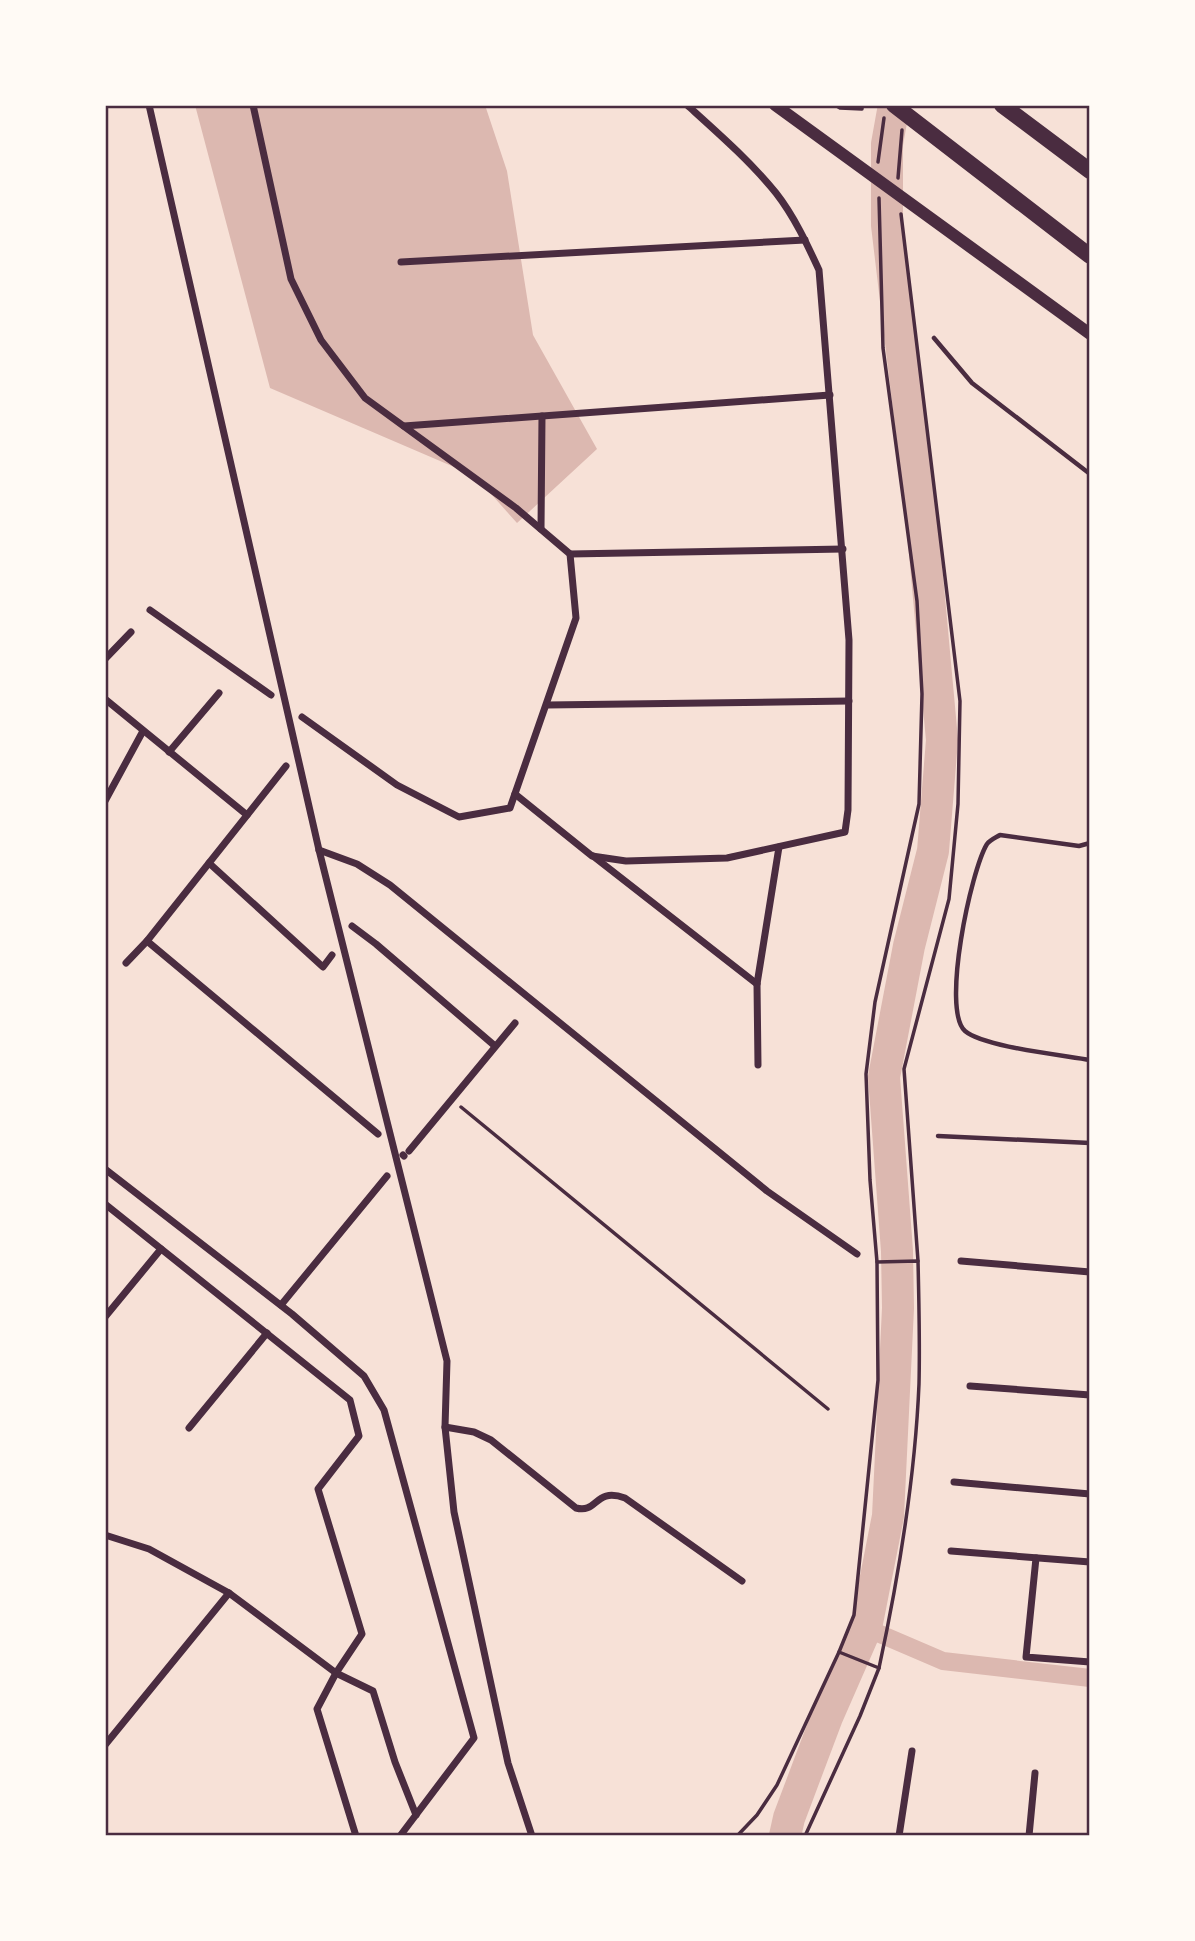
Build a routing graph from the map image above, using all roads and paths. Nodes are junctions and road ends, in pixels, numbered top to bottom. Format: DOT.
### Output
graph roads {
  1 [pos="149,105"];
  2 [pos="253,105"];
  3 [pos="687,105"];
  4 [pos="775,105"];
  5 [pos="835,105"];
  6 [pos="862,105"];
  7 [pos="1002,105"];
  8 [pos="889,111"];
  9 [pos="902,130"];
  10 [pos="878,167"];
  11 [pos="1090,171"];
  12 [pos="898,180"];
  13 [pos="879,195"];
  14 [pos="900,205"];
  15 [pos="805,240"];
  16 [pos="1090,256"];
  17 [pos="401,262"];
  18 [pos="1090,334"];
  19 [pos="934,338"];
  20 [pos="830,395"];
  21 [pos="542,416"];
  22 [pos="403,426"];
  23 [pos="1090,474"];
  24 [pos="541,529"];
  25 [pos="843,549"];
  26 [pos="570,554"];
  27 [pos="150,610"];
  28 [pos="131,632"];
  29 [pos="105,659"];
  30 [pos="219,692"];
  31 [pos="271,695"];
  32 [pos="105,699"];
  33 [pos="849,701"];
  34 [pos="547,705"];
  35 [pos="302,717"];
  36 [pos="143,731"];
  37 [pos="169,752"];
  38 [pos="286,766"];
  39 [pos="515,794"];
  40 [pos="105,801"];
  41 [pos="247,815"];
  42 [pos="1090,843"];
  43 [pos="779,847"];
  44 [pos="319,850"];
  45 [pos="592,856"];
  46 [pos="209,863"];
  47 [pos="352,926"];
  48 [pos="147,941"];
  49 [pos="332,954"];
  50 [pos="126,963"];
  51 [pos="757,984"];
  52 [pos="514,1023"];
  53 [pos="495,1046"];
  54 [pos="1090,1060"];
  55 [pos="758,1065"];
  56 [pos="451,1099"];
  57 [pos="378,1135"];
  58 [pos="938,1136"];
  59 [pos="1090,1143"];
  60 [pos="405,1154"];
  61 [pos="105,1169"];
  62 [pos="387,1176"];
  63 [pos="105,1204"];
  64 [pos="162,1250"];
  65 [pos="857,1254"];
  66 [pos="918,1261"];
  67 [pos="961,1261"];
  68 [pos="877,1262"];
  69 [pos="1090,1272"];
  70 [pos="281,1305"];
  71 [pos="105,1317"];
  72 [pos="267,1333"];
  73 [pos="970,1386"];
  74 [pos="1090,1395"];
  75 [pos="828,1409"];
  76 [pos="444,1427"];
  77 [pos="189,1428"];
  78 [pos="954,1482"];
  79 [pos="1090,1494"];
  80 [pos="105,1535"];
  81 [pos="951,1551"];
  82 [pos="1036,1558"];
  83 [pos="1090,1562"];
  84 [pos="742,1581"];
  85 [pos="229,1593"];
  86 [pos="839,1652"];
  87 [pos="1090,1662"];
  88 [pos="878,1668"];
  89 [pos="336,1674"];
  90 [pos="105,1745"];
  91 [pos="912,1751"];
  92 [pos="1035,1773"];
  93 [pos="416,1815"];
  94 [pos="356,1836"];
  95 [pos="400,1836"];
  96 [pos="532,1836"];
  97 [pos="737,1836"];
  98 [pos="805,1836"];
  99 [pos="899,1836"];
  100 [pos="1029,1836"];
  1 -- 44 [label="street"];
  2 -- 22 [label="street"];
  3 -- 15 [label="street"];
  4 -- 18 [label="main road"];
  5 -- 6 [label="path"];
  7 -- 11 [label="highway"];
  8 -- 10 [label="path"];
  8 -- 16 [label="highway"];
  9 -- 12 [label="path"];
  13 -- 68 [label="path"];
  14 -- 66 [label="path"];
  15 -- 17 [label="street"];
  15 -- 20 [label="street"];
  19 -- 23 [label="lane"];
  20 -- 21 [label="street"];
  20 -- 25 [label="street"];
  21 -- 22 [label="street"];
  21 -- 24 [label="street"];
  22 -- 24 [label="street"];
  24 -- 26 [label="street"];
  25 -- 26 [label="street"];
  25 -- 33 [label="street"];
  26 -- 34 [label="street"];
  27 -- 31 [label="street"];
  28 -- 29 [label="street"];
  30 -- 37 [label="street"];
  32 -- 36 [label="street"];
  33 -- 34 [label="street"];
  33 -- 43 [label="street"];
  34 -- 39 [label="street"];
  35 -- 39 [label="street"];
  36 -- 37 [label="street"];
  36 -- 40 [label="street"];
  37 -- 41 [label="street"];
  38 -- 41 [label="street"];
  39 -- 45 [label="street"];
  41 -- 46 [label="street"];
  42 -- 54 [label="lane"];
  43 -- 45 [label="street"];
  43 -- 51 [label="street"];
  44 -- 65 [label="street"];
  44 -- 76 [label="street"];
  45 -- 51 [label="street"];
  46 -- 48 [label="street"];
  46 -- 49 [label="street"];
  47 -- 53 [label="street"];
  48 -- 50 [label="street"];
  48 -- 57 [label="street"];
  51 -- 55 [label="street"];
  52 -- 53 [label="street"];
  53 -- 56 [label="street"];
  56 -- 60 [label="street"];
  56 -- 75 [label="path"];
  58 -- 59 [label="lane"];
  61 -- 70 [label="street"];
  62 -- 70 [label="street"];
  63 -- 64 [label="street"];
  64 -- 71 [label="street"];
  64 -- 72 [label="street"];
  66 -- 68 [label="path"];
  66 -- 88 [label="path"];
  67 -- 69 [label="street"];
  68 -- 86 [label="path"];
  70 -- 93 [label="street"];
  72 -- 77 [label="street"];
  72 -- 89 [label="street"];
  73 -- 74 [label="street"];
  76 -- 84 [label="street"];
  76 -- 96 [label="street"];
  78 -- 79 [label="street"];
  80 -- 85 [label="street"];
  81 -- 82 [label="street"];
  82 -- 83 [label="street"];
  82 -- 87 [label="street"];
  85 -- 89 [label="street"];
  85 -- 90 [label="street"];
  86 -- 88 [label="path"];
  86 -- 97 [label="path"];
  88 -- 98 [label="path"];
  89 -- 93 [label="street"];
  89 -- 94 [label="street"];
  91 -- 99 [label="street"];
  92 -- 100 [label="street"];
  93 -- 95 [label="street"];
}
